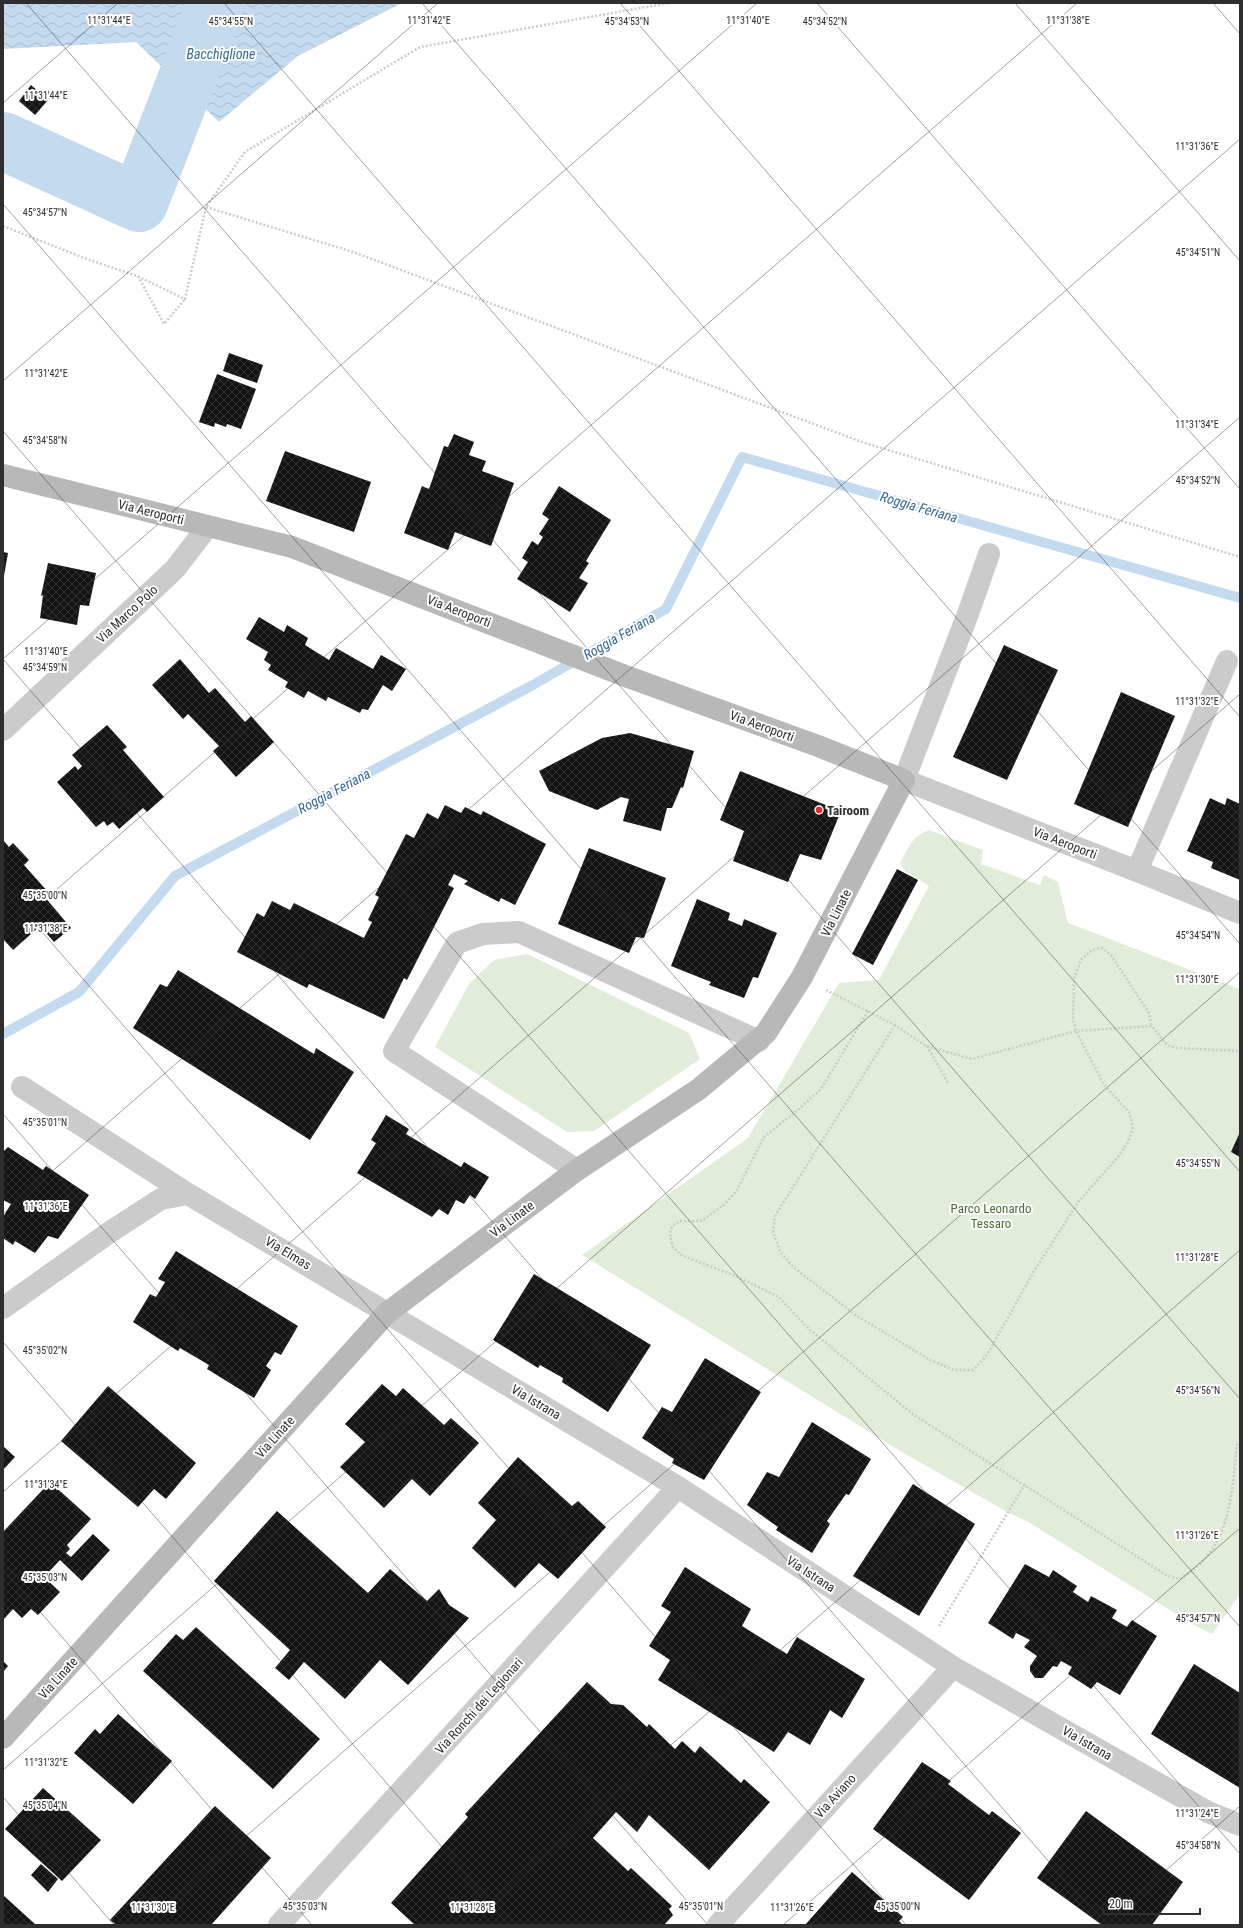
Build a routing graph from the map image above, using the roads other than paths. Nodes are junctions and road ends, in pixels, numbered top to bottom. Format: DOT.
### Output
graph roads {
  1 [pos="3,475"];
  2 [pos="208,526"];
  3 [pos="989,554"];
  4 [pos="1227,661"];
  5 [pos="3,730"];
  6 [pos="904,780"];
  7 [pos="1137,871"];
  8 [pos="1240,913"];
  9 [pos="759,1040"];
  10 [pos="22,1087"];
  11 [pos="577,1170"];
  12 [pos="188,1194"];
  13 [pos="3,1308"];
  14 [pos="387,1313"];
  15 [pos="678,1487"];
  16 [pos="953,1667"];
  17 [pos="3,1738"];
  18 [pos="1240,1825"];
  19 [pos="279,1925"];
  20 [pos="718,1925"];
  1 -- 2 [label="street, Via Aeroporti"];
  2 -- 5 [label="street, Via Marco Polo"];
  2 -- 6 [label="street, Via Aeroporti"];
  3 -- 6 [label="street"];
  4 -- 7 [label="street"];
  6 -- 7 [label="street, Via Aeroporti"];
  6 -- 9 [label="street, Via Linate"];
  7 -- 8 [label="street, Via Aeroporti"];
  9 -- 11 [label="street, Via Linate"];
  9 -- 11 [label="street"];
  10 -- 12 [label="street, Via Elmas"];
  11 -- 14 [label="street, Via Linate"];
  12 -- 13 [label="street"];
  12 -- 14 [label="street, Via Elmas"];
  14 -- 15 [label="street, Via Istrana"];
  14 -- 17 [label="street, Via Linate"];
  15 -- 16 [label="street, Via Istrana"];
  15 -- 19 [label="street, Via Ronchi dei Legionari"];
  16 -- 18 [label="street, Via Istrana"];
  16 -- 20 [label="street, Via Aviano"];
}
